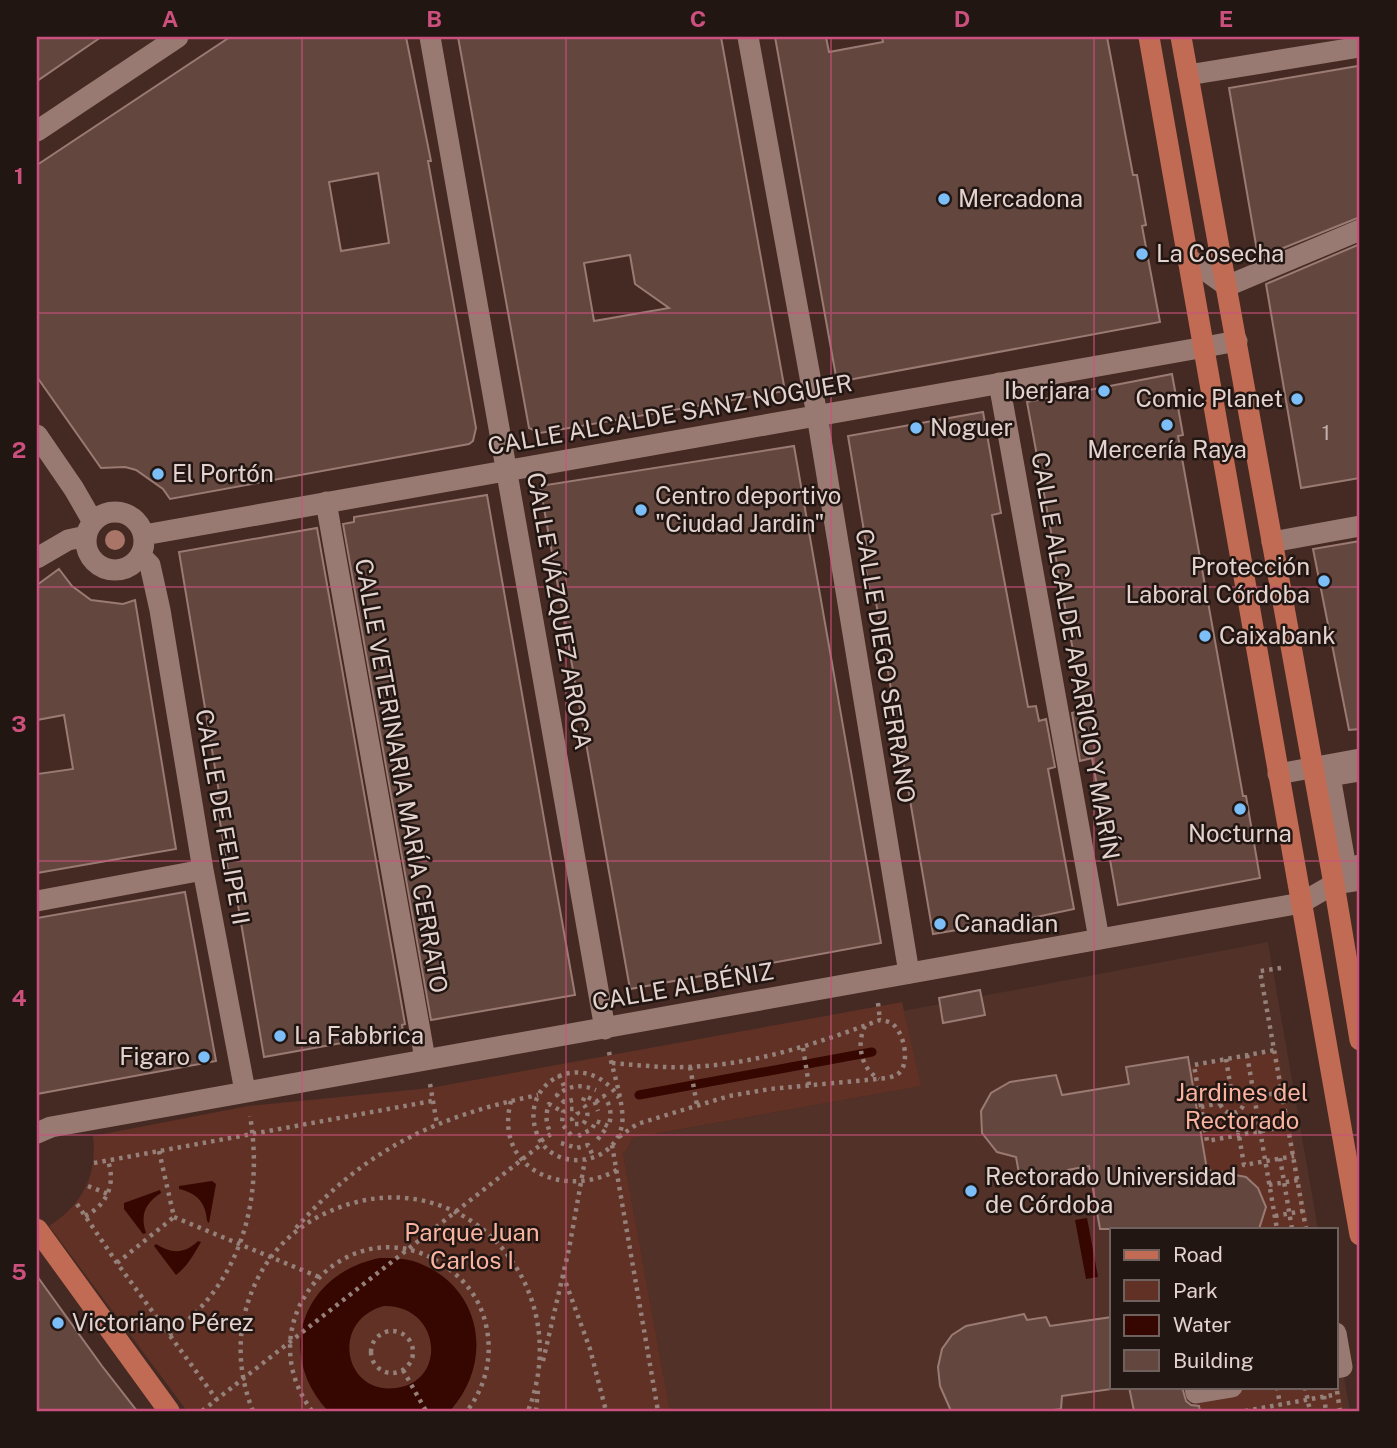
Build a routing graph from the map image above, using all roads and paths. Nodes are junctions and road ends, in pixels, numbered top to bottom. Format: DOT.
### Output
graph roads {
  1 [pos="178,37"];
  2 [pos="430,37"];
  3 [pos="748,37"];
  4 [pos="1149,37"];
  5 [pos="1181,37"];
  6 [pos="1360,47"];
  7 [pos="1188,75"];
  8 [pos="37,131"];
  9 [pos="1360,230"];
  10 [pos="1189,259"];
  11 [pos="1227,286"];
  12 [pos="1237,341"];
  13 [pos="1205,347"];
  14 [pos="999,383"];
  15 [pos="817,415"];
  16 [pos="37,435"];
  17 [pos="507,470"];
  18 [pos="326,502"];
  19 [pos="1360,526"];
  20 [pos="90,529"];
  21 [pos="144,535"];
  22 [pos="1272,542"];
  23 [pos="141,556"];
  24 [pos="37,558"];
  25 [pos="1360,759"];
  26 [pos="1312,766"];
  27 [pos="1360,771"];
  28 [pos="1278,774"];
  29 [pos="1360,865"];
  30 [pos="203,870"];
  31 [pos="1360,880"];
  32 [pos="1334,884"];
  33 [pos="37,901"];
  34 [pos="1301,904"];
  35 [pos="1099,939"];
  36 [pos="1281,968"];
  37 [pos="909,973"];
  38 [pos="865,1025"];
  39 [pos="605,1028"];
  40 [pos="1360,1040"];
  41 [pos="803,1048"];
  42 [pos="1275,1050"];
  43 [pos="1247,1055"];
  44 [pos="425,1059"];
  45 [pos="1226,1059"];
  46 [pos="612,1063"];
  47 [pos="690,1068"];
  48 [pos="559,1075"];
  49 [pos="879,1080"];
  50 [pos="809,1085"];
  51 [pos="565,1088"];
  52 [pos="1231,1089"];
  53 [pos="596,1090"];
  54 [pos="245,1091"];
  55 [pos="1282,1093"];
  56 [pos="538,1095"];
  57 [pos="1254,1097"];
  58 [pos="619,1098"];
  59 [pos="1244,1099"];
  60 [pos="573,1100"];
  61 [pos="432,1101"];
  62 [pos="511,1101"];
  63 [pos="596,1102"];
  64 [pos="1221,1103"];
  65 [pos="697,1105"];
  66 [pos="1201,1106"];
  67 [pos="598,1111"];
  68 [pos="563,1112"];
  69 [pos="1235,1112"];
  70 [pos="437,1124"];
  71 [pos="609,1124"];
  72 [pos="622,1124"];
  73 [pos="1288,1126"];
  74 [pos="1260,1132"];
  75 [pos="37,1133"];
  76 [pos="253,1133"];
  77 [pos="570,1135"];
  78 [pos="578,1136"];
  79 [pos="1239,1136"];
  80 [pos="616,1139"];
  81 [pos="597,1140"];
  82 [pos="542,1142"];
  83 [pos="561,1143"];
  84 [pos="612,1145"];
  85 [pos="159,1151"];
  86 [pos="1294,1156"];
  87 [pos="594,1158"];
  88 [pos="1280,1158"];
  89 [pos="523,1160"];
  90 [pos="585,1160"];
  91 [pos="108,1161"];
  92 [pos="1265,1161"];
  93 [pos="94,1163"];
  94 [pos="617,1171"];
  95 [pos="1298,1180"];
  96 [pos="582,1182"];
  97 [pos="1284,1182"];
  98 [pos="1269,1185"];
  99 [pos="88,1186"];
  100 [pos="108,1194"];
  101 [pos="77,1203"];
  102 [pos="1303,1211"];
  103 [pos="457,1213"];
  104 [pos="1289,1213"];
  105 [pos="85,1216"];
  106 [pos="1275,1216"];
  107 [pos="174,1217"];
  108 [pos="1277,1228"];
  109 [pos="1292,1228"];
  110 [pos="1307,1228"];
  111 [pos="37,1229"];
  112 [pos="1360,1235"];
  113 [pos="289,1237"];
  114 [pos="239,1245"];
  115 [pos="408,1250"];
  116 [pos="271,1257"];
  117 [pos="117,1262"];
  118 [pos="563,1274"];
  119 [pos="319,1277"];
  120 [pos="169,1335"];
  121 [pos="289,1344"];
  122 [pos="1338,1344"];
  123 [pos="1338,1368"];
  124 [pos="403,1370"];
  125 [pos="539,1378"];
  126 [pos="243,1380"];
  127 [pos="1195,1388"];
  128 [pos="1227,1388"];
  129 [pos="1277,1388"];
  130 [pos="1305,1388"];
  131 [pos="1336,1388"];
  132 [pos="1337,1394"];
  133 [pos="1324,1396"];
  134 [pos="217,1399"];
  135 [pos="1308,1399"];
  136 [pos="1280,1405"];
  137 [pos="169,1411"];
  138 [pos="202,1411"];
  139 [pos="253,1411"];
  140 [pos="312,1411"];
  141 [pos="426,1411"];
  142 [pos="467,1411"];
  143 [pos="528,1411"];
  144 [pos="536,1411"];
  145 [pos="606,1411"];
  146 [pos="658,1411"];
  147 [pos="1245,1411"];
  148 [pos="1310,1411"];
  149 [pos="1326,1411"];
  150 [pos="1340,1411"];
  1 -- 8 [label="street"];
  2 -- 17 [label="street, CALLE VÁZQUEZ AROCA"];
  3 -- 15 [label="street, CALLE DIEGO SERRANO"];
  4 -- 10 [label="main road"];
  5 -- 7 [label="main road"];
  6 -- 7 [label="street"];
  7 -- 11 [label="main road"];
  9 -- 11 [label="street"];
  10 -- 11 [label="street"];
  10 -- 13 [label="main road"];
  11 -- 12 [label="main road"];
  12 -- 13 [label="street, CALLE ALCALDE SANZ NOGUER"];
  12 -- 22 [label="main road"];
  13 -- 14 [label="street, CALLE ALCALDE SANZ NOGUER"];
  13 -- 28 [label="main road"];
  14 -- 15 [label="street, CALLE ALCALDE SANZ NOGUER"];
  14 -- 35 [label="street, CALLE ALCALDE APARICIO Y MARÍN"];
  15 -- 17 [label="street, CALLE ALCALDE SANZ NOGUER"];
  15 -- 37 [label="street, CALLE DIEGO SERRANO"];
  16 -- 20 [label="street"];
  17 -- 18 [label="street, CALLE ALCALDE SANZ NOGUER"];
  17 -- 39 [label="street, CALLE VÁZQUEZ AROCA"];
  18 -- 21 [label="street, CALLE ALCALDE SANZ NOGUER"];
  18 -- 44 [label="street, CALLE VETERINARIA MARÍA CERRATO"];
  19 -- 22 [label="street"];
  20 -- 21 [label="street"];
  20 -- 23 [label="street"];
  20 -- 24 [label="street"];
  21 -- 23 [label="street"];
  22 -- 26 [label="main road"];
  23 -- 30 [label="street, CALLE DE FELIPE II"];
  25 -- 26 [label="street"];
  26 -- 28 [label="street"];
  26 -- 32 [label="main road"];
  27 -- 29 [label="street"];
  28 -- 34 [label="main road"];
  30 -- 33 [label="street"];
  30 -- 54 [label="street, CALLE DE FELIPE II"];
  31 -- 32 [label="street"];
  32 -- 34 [label="street, CALLE ALBÉNIZ"];
  32 -- 40 [label="main road"];
  34 -- 35 [label="street, CALLE ALBÉNIZ"];
  34 -- 112 [label="main road"];
  35 -- 37 [label="street, CALLE ALBÉNIZ"];
  36 -- 42 [label="path"];
  37 -- 39 [label="street, CALLE ALBÉNIZ"];
  38 -- 41 [label="path"];
  38 -- 49 [label="path"];
  38 -- 49 [label="path"];
  39 -- 44 [label="street, CALLE ALBÉNIZ"];
  39 -- 46 [label="path"];
  41 -- 47 [label="path"];
  41 -- 50 [label="path"];
  42 -- 43 [label="path"];
  42 -- 55 [label="path"];
  43 -- 45 [label="path"];
  43 -- 57 [label="path"];
  44 -- 54 [label="street, CALLE ALBÉNIZ"];
  44 -- 61 [label="path"];
  45 -- 52 [label="path"];
  45 -- 66 [label="path"];
  46 -- 47 [label="path"];
  46 -- 58 [label="path"];
  47 -- 65 [label="path"];
  48 -- 51 [label="path"];
  48 -- 56 [label="path"];
  48 -- 58 [label="path"];
  49 -- 50 [label="path"];
  50 -- 65 [label="path"];
  51 -- 53 [label="path"];
  51 -- 60 [label="path"];
  52 -- 59 [label="path"];
  52 -- 64 [label="path"];
  54 -- 75 [label="street, CALLE ALBÉNIZ"];
  54 -- 76 [label="path"];
  55 -- 57 [label="path"];
  55 -- 73 [label="path"];
  56 -- 62 [label="path"];
  56 -- 82 [label="path"];
  57 -- 59 [label="path"];
  57 -- 74 [label="path"];
  58 -- 72 [label="path"];
  59 -- 69 [label="path"];
  61 -- 70 [label="path"];
  61 -- 76 [label="path"];
  62 -- 70 [label="path"];
  62 -- 89 [label="path"];
  63 -- 67 [label="path"];
  63 -- 68 [label="path"];
  63 -- 71 [label="path"];
  64 -- 66 [label="path"];
  64 -- 69 [label="path"];
  65 -- 80 [label="path"];
  66 -- 79 [label="path"];
  68 -- 77 [label="path"];
  68 -- 82 [label="path"];
  69 -- 79 [label="path"];
  70 -- 113 [label="path"];
  71 -- 72 [label="path"];
  71 -- 78 [label="path"];
  71 -- 81 [label="path"];
  72 -- 80 [label="path"];
  73 -- 74 [label="path"];
  73 -- 86 [label="path"];
  74 -- 79 [label="path"];
  74 -- 92 [label="path"];
  76 -- 85 [label="path"];
  76 -- 114 [label="path"];
  79 -- 92 [label="path"];
  80 -- 84 [label="path"];
  82 -- 89 [label="path"];
  82 -- 90 [label="path"];
  83 -- 87 [label="path"];
  84 -- 87 [label="path"];
  84 -- 94 [label="path"];
  85 -- 91 [label="path"];
  85 -- 107 [label="path"];
  86 -- 88 [label="path"];
  86 -- 95 [label="path"];
  87 -- 90 [label="path"];
  88 -- 92 [label="path"];
  88 -- 97 [label="path"];
  89 -- 96 [label="path"];
  89 -- 103 [label="path"];
  90 -- 96 [label="path"];
  91 -- 93 [label="path"];
  91 -- 100 [label="path"];
  92 -- 98 [label="path"];
  94 -- 96 [label="path"];
  94 -- 146 [label="path"];
  95 -- 97 [label="path"];
  95 -- 102 [label="path"];
  96 -- 118 [label="path"];
  97 -- 98 [label="path"];
  97 -- 104 [label="path"];
  98 -- 106 [label="path"];
  99 -- 100 [label="path"];
  100 -- 105 [label="path"];
  101 -- 105 [label="path"];
  102 -- 104 [label="path"];
  102 -- 110 [label="path"];
  103 -- 113 [label="path"];
  103 -- 115 [label="path"];
  103 -- 125 [label="path"];
  104 -- 106 [label="path"];
  104 -- 109 [label="path"];
  105 -- 117 [label="path"];
  106 -- 108 [label="path"];
  107 -- 114 [label="path"];
  107 -- 117 [label="path"];
  111 -- 137 [label="main road"];
  113 -- 116 [label="path"];
  114 -- 116 [label="path"];
  114 -- 120 [label="path"];
  115 -- 119 [label="path"];
  115 -- 121 [label="path"];
  115 -- 142 [label="path"];
  116 -- 119 [label="path"];
  116 -- 126 [label="path"];
  117 -- 120 [label="path"];
  118 -- 125 [label="path"];
  118 -- 145 [label="path"];
  119 -- 121 [label="path"];
  120 -- 134 [label="path"];
  121 -- 126 [label="path"];
  121 -- 140 [label="path"];
  122 -- 123 [label="street"];
  124 -- 124 [label="path"];
  124 -- 141 [label="path"];
  125 -- 143 [label="path"];
  125 -- 144 [label="path"];
  126 -- 134 [label="path"];
  126 -- 139 [label="path"];
  127 -- 128 [label="street"];
  129 -- 136 [label="path"];
  130 -- 135 [label="path"];
  131 -- 132 [label="path"];
  132 -- 133 [label="path"];
  132 -- 150 [label="path"];
  133 -- 135 [label="path"];
  133 -- 149 [label="path"];
  134 -- 138 [label="path"];
  135 -- 136 [label="path"];
  135 -- 148 [label="path"];
  136 -- 147 [label="path"];
}
